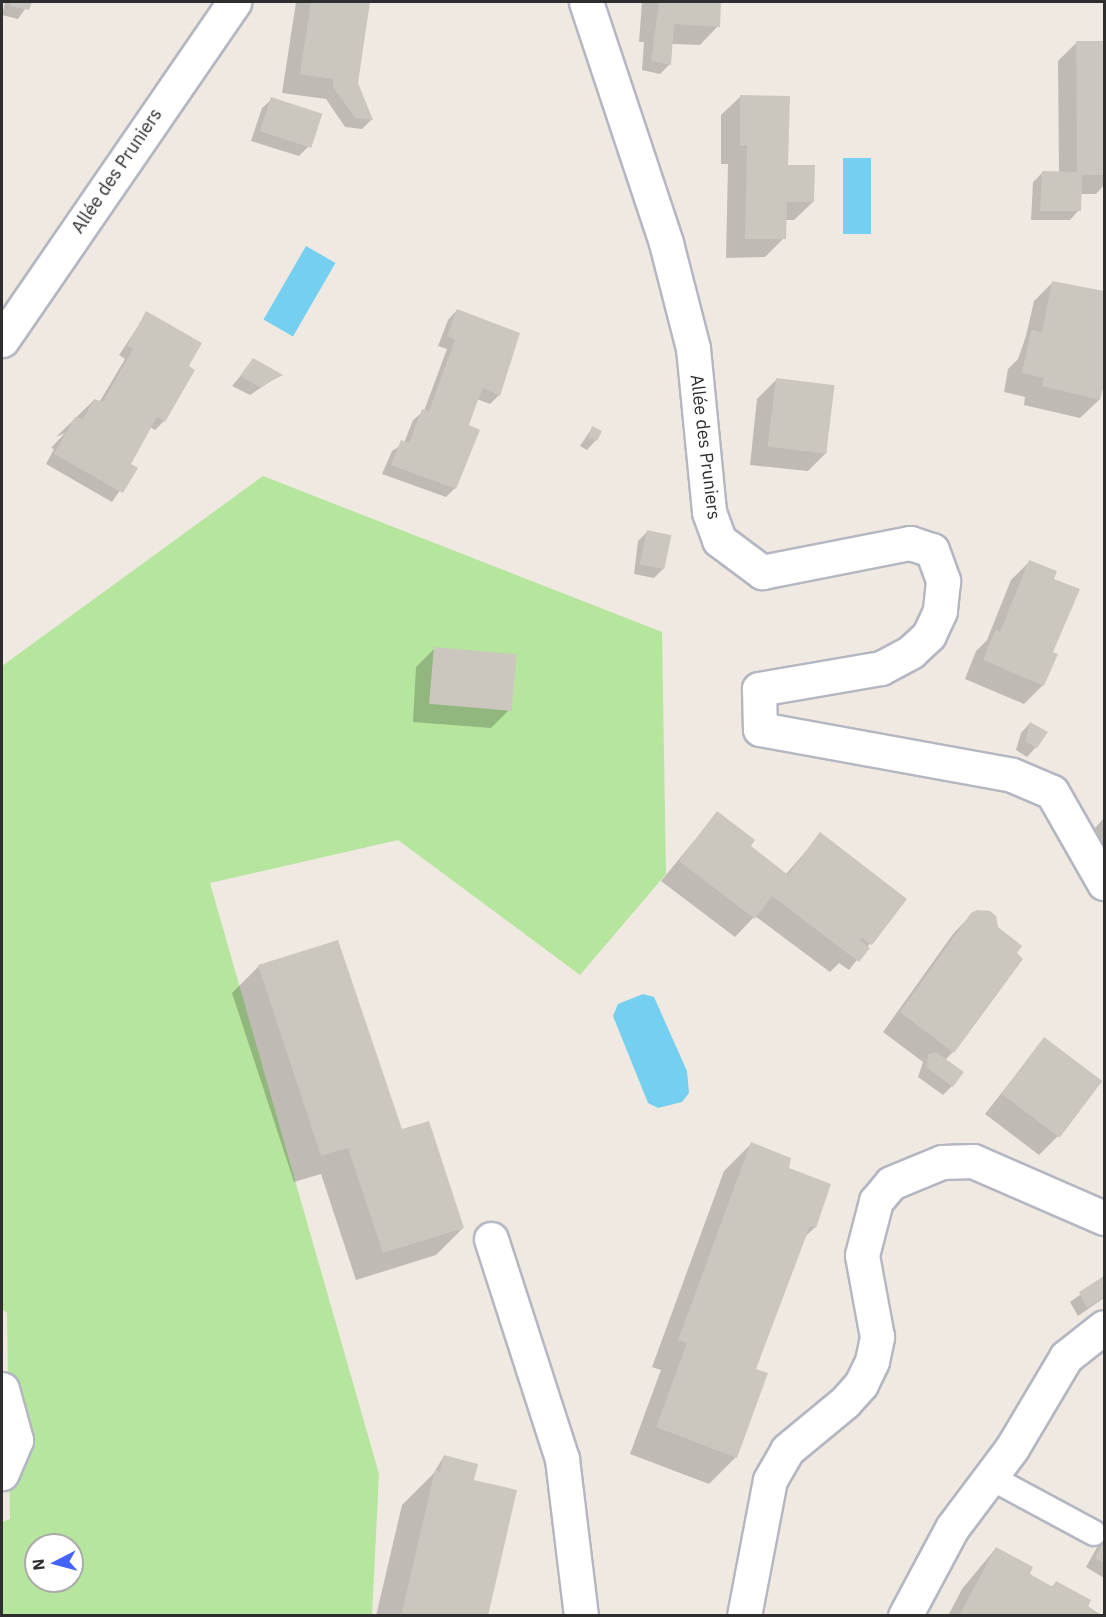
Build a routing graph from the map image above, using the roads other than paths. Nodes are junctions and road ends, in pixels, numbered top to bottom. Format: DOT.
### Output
graph roads {
  1 [pos="234,2"];
  2 [pos="586,2"];
  3 [pos="2,340"];
  4 [pos="1104,883"];
  5 [pos="1104,1218"];
  6 [pos="491,1239"];
  7 [pos="1104,1327"];
  8 [pos="2,1389"];
  9 [pos="2,1473"];
  10 [pos="990,1476"];
  11 [pos="1094,1533"];
  12 [pos="581,1616"];
  13 [pos="744,1616"];
  14 [pos="905,1616"];
  1 -- 3 [label="street, Allée des Pruniers"];
  2 -- 4 [label="street, Allée des Pruniers"];
  5 -- 13 [label="street"];
  6 -- 12 [label="street"];
  7 -- 10 [label="street"];
  8 -- 9 [label="street"];
  10 -- 11 [label="lane"];
  10 -- 14 [label="street"];
}
